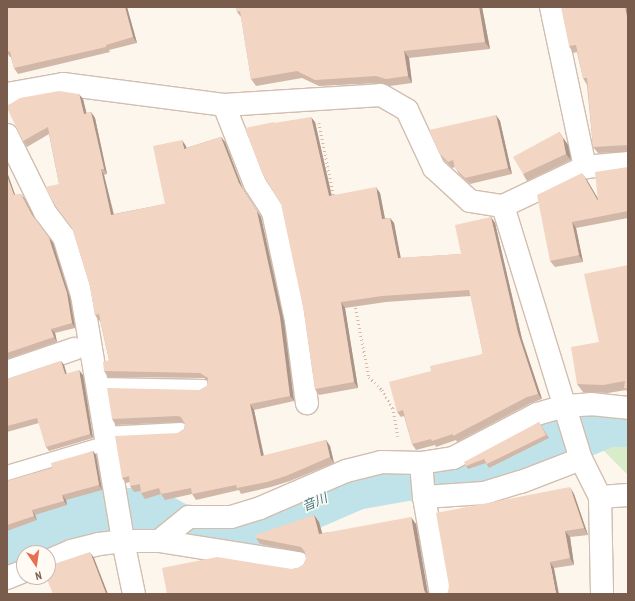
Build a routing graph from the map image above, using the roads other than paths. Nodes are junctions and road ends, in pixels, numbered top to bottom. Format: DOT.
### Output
graph roads {
  1 [pos="551,7"];
  2 [pos="7,94"];
  3 [pos="224,105"];
  4 [pos="7,135"];
  5 [pos="628,163"];
  6 [pos="585,167"];
  7 [pos="502,206"];
  8 [pos="74,349"];
  9 [pos="7,372"];
  10 [pos="97,385"];
  11 [pos="204,387"];
  12 [pos="307,403"];
  13 [pos="628,408"];
  14 [pos="566,411"];
  15 [pos="181,430"];
  16 [pos="106,439"];
  17 [pos="580,456"];
  18 [pos="7,473"];
  19 [pos="418,476"];
  20 [pos="628,495"];
  21 [pos="600,497"];
  22 [pos="122,535"];
  23 [pos="162,538"];
  24 [pos="56,558"];
  25 [pos="298,563"];
  26 [pos="134,594"];
  27 [pos="441,594"];
  28 [pos="602,594"];
  1 -- 6 [label="street"];
  2 -- 3 [label="street"];
  3 -- 7 [label="street"];
  3 -- 12 [label="street"];
  4 -- 10 [label="street"];
  5 -- 6 [label="street"];
  6 -- 7 [label="street"];
  7 -- 14 [label="street"];
  8 -- 9 [label="street"];
  10 -- 11 [label="lane"];
  10 -- 16 [label="street"];
  13 -- 14 [label="street"];
  14 -- 17 [label="street"];
  14 -- 19 [label="street"];
  15 -- 16 [label="lane"];
  16 -- 18 [label="lane"];
  16 -- 22 [label="street"];
  17 -- 19 [label="street"];
  17 -- 21 [label="street"];
  19 -- 23 [label="street"];
  19 -- 27 [label="street"];
  20 -- 21 [label="street"];
  21 -- 28 [label="street"];
  22 -- 23 [label="street"];
  22 -- 24 [label="street"];
  22 -- 26 [label="street"];
  23 -- 25 [label="street"];
}
